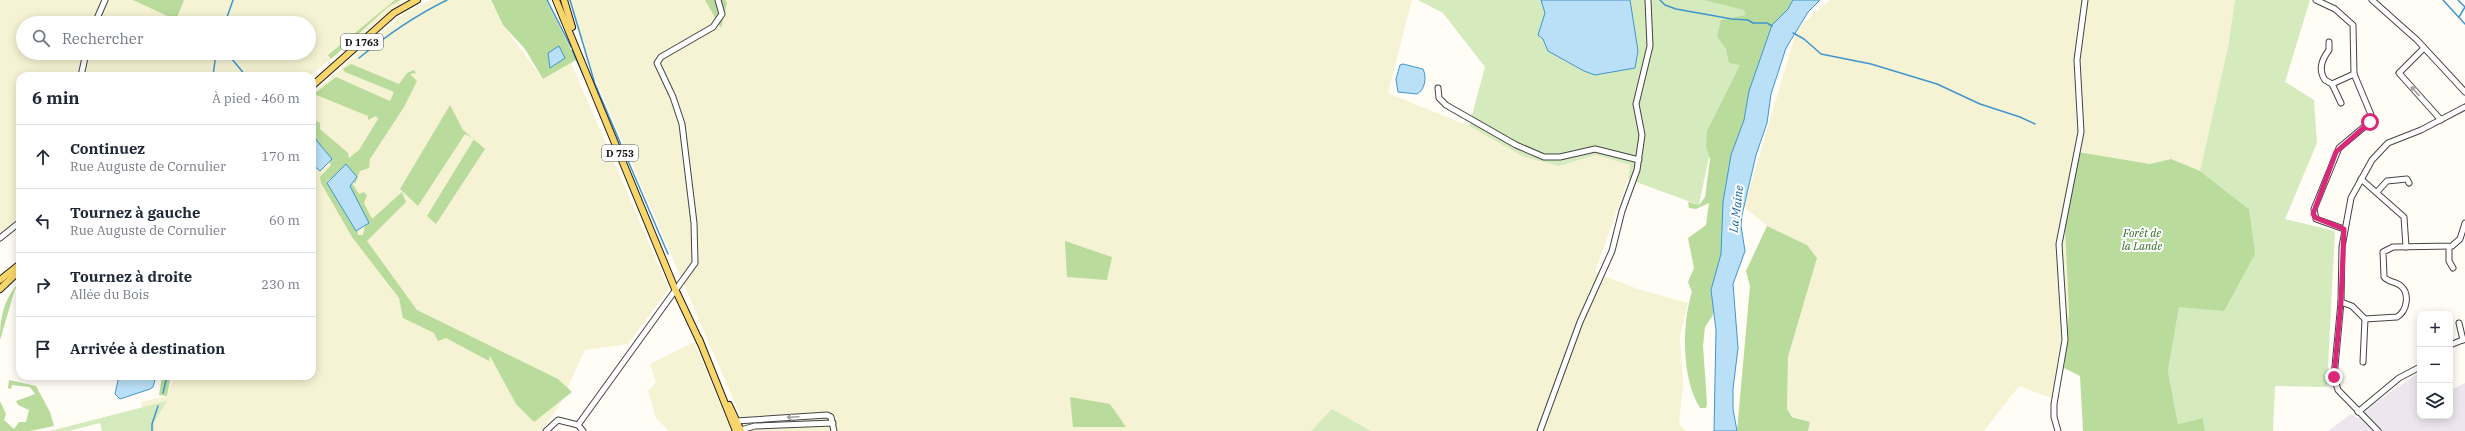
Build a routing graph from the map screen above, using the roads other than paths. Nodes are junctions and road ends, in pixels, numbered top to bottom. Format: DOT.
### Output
graph roads {
  1 [pos="105,0"];
  2 [pos="416,0"];
  3 [pos="556,0"];
  4 [pos="564,0"];
  5 [pos="718,0"];
  6 [pos="1648,0"];
  7 [pos="2085,0"];
  8 [pos="2316,0"];
  9 [pos="2372,0"];
  10 [pos="98,16"];
  11 [pos="2329,42"];
  12 [pos="2424,48"];
  13 [pos="579,56"];
  14 [pos="84,60"];
  15 [pos="82,72"];
  16 [pos="2354,74"];
  17 [pos="316,82"];
  18 [pos="2332,84"];
  19 [pos="1438,88"];
  20 [pos="2464,90"];
  21 [pos="2341,103"];
  22 [pos="2465,107"];
  23 [pos="2441,120"];
  24 [pos="1640,160"];
  25 [pos="2361,179"];
  26 [pos="2409,183"];
  27 [pos="2377,192"];
  28 [pos="2465,223"];
  29 [pos="16,225"];
  30 [pos="2344,229"];
  31 [pos="0,238"];
  32 [pos="2406,246"];
  33 [pos="2449,247"];
  34 [pos="16,267"];
  35 [pos="2453,268"];
  36 [pos="16,274"];
  37 [pos="0,280"];
  38 [pos="676,288"];
  39 [pos="0,289"];
  40 [pos="2341,302"];
  41 [pos="2365,319"];
  42 [pos="2460,323"];
  43 [pos="2464,340"];
  44 [pos="2453,344"];
  45 [pos="705,354"];
  46 [pos="2363,362"];
  47 [pos="2417,369"];
  48 [pos="2357,411"];
  49 [pos="736,421"];
  50 [pos="833,423"];
  51 [pos="578,425"];
  52 [pos="546,431"];
  53 [pos="583,431"];
  54 [pos="738,431"];
  55 [pos="834,431"];
  56 [pos="1540,431"];
  57 [pos="2058,431"];
  58 [pos="2378,431"];
  1 -- 10 [label="street"];
  2 -- 17 [label="main road, D 1763"];
  3 -- 13 [label="main road, D 753"];
  4 -- 13 [label="main road, D 753"];
  5 -- 38 [label="street"];
  6 -- 24 [label="street"];
  7 -- 57 [label="street"];
  8 -- 16 [label="street"];
  9 -- 12 [label="street"];
  11 -- 18 [label="street"];
  12 -- 20 [label="street"];
  23 -- 12 [label="street, one-way"];
  13 -- 38 [label="main road, D 753"];
  14 -- 15 [label="street"];
  16 -- 18 [label="street"];
  16 -- 30 [label="street"];
  18 -- 21 [label="street"];
  19 -- 24 [label="street"];
  22 -- 23 [label="street"];
  23 -- 25 [label="street"];
  24 -- 56 [label="street"];
  25 -- 27 [label="street"];
  25 -- 30 [label="street"];
  26 -- 27 [label="street"];
  27 -- 32 [label="street"];
  28 -- 33 [label="street"];
  29 -- 31 [label="street"];
  30 -- 40 [label="street"];
  32 -- 33 [label="street"];
  32 -- 41 [label="street"];
  33 -- 35 [label="street"];
  34 -- 37 [label="main road"];
  36 -- 39 [label="main road"];
  38 -- 45 [label="main road, D 753"];
  38 -- 51 [label="street"];
  40 -- 41 [label="street"];
  40 -- 48 [label="street"];
  41 -- 46 [label="street"];
  42 -- 43 [label="street"];
  43 -- 44 [label="street"];
  45 -- 49 [label="main road, D 753"];
  45 -- 54 [label="main road, D 753"];
  47 -- 48 [label="street"];
  48 -- 58 [label="street"];
  50 -- 49 [label="street, one-way"];
  49 -- 54 [label="main road, D 753"];
  50 -- 54 [label="street"];
  50 -- 55 [label="street"];
  51 -- 52 [label="street"];
  51 -- 53 [label="street"];
}
